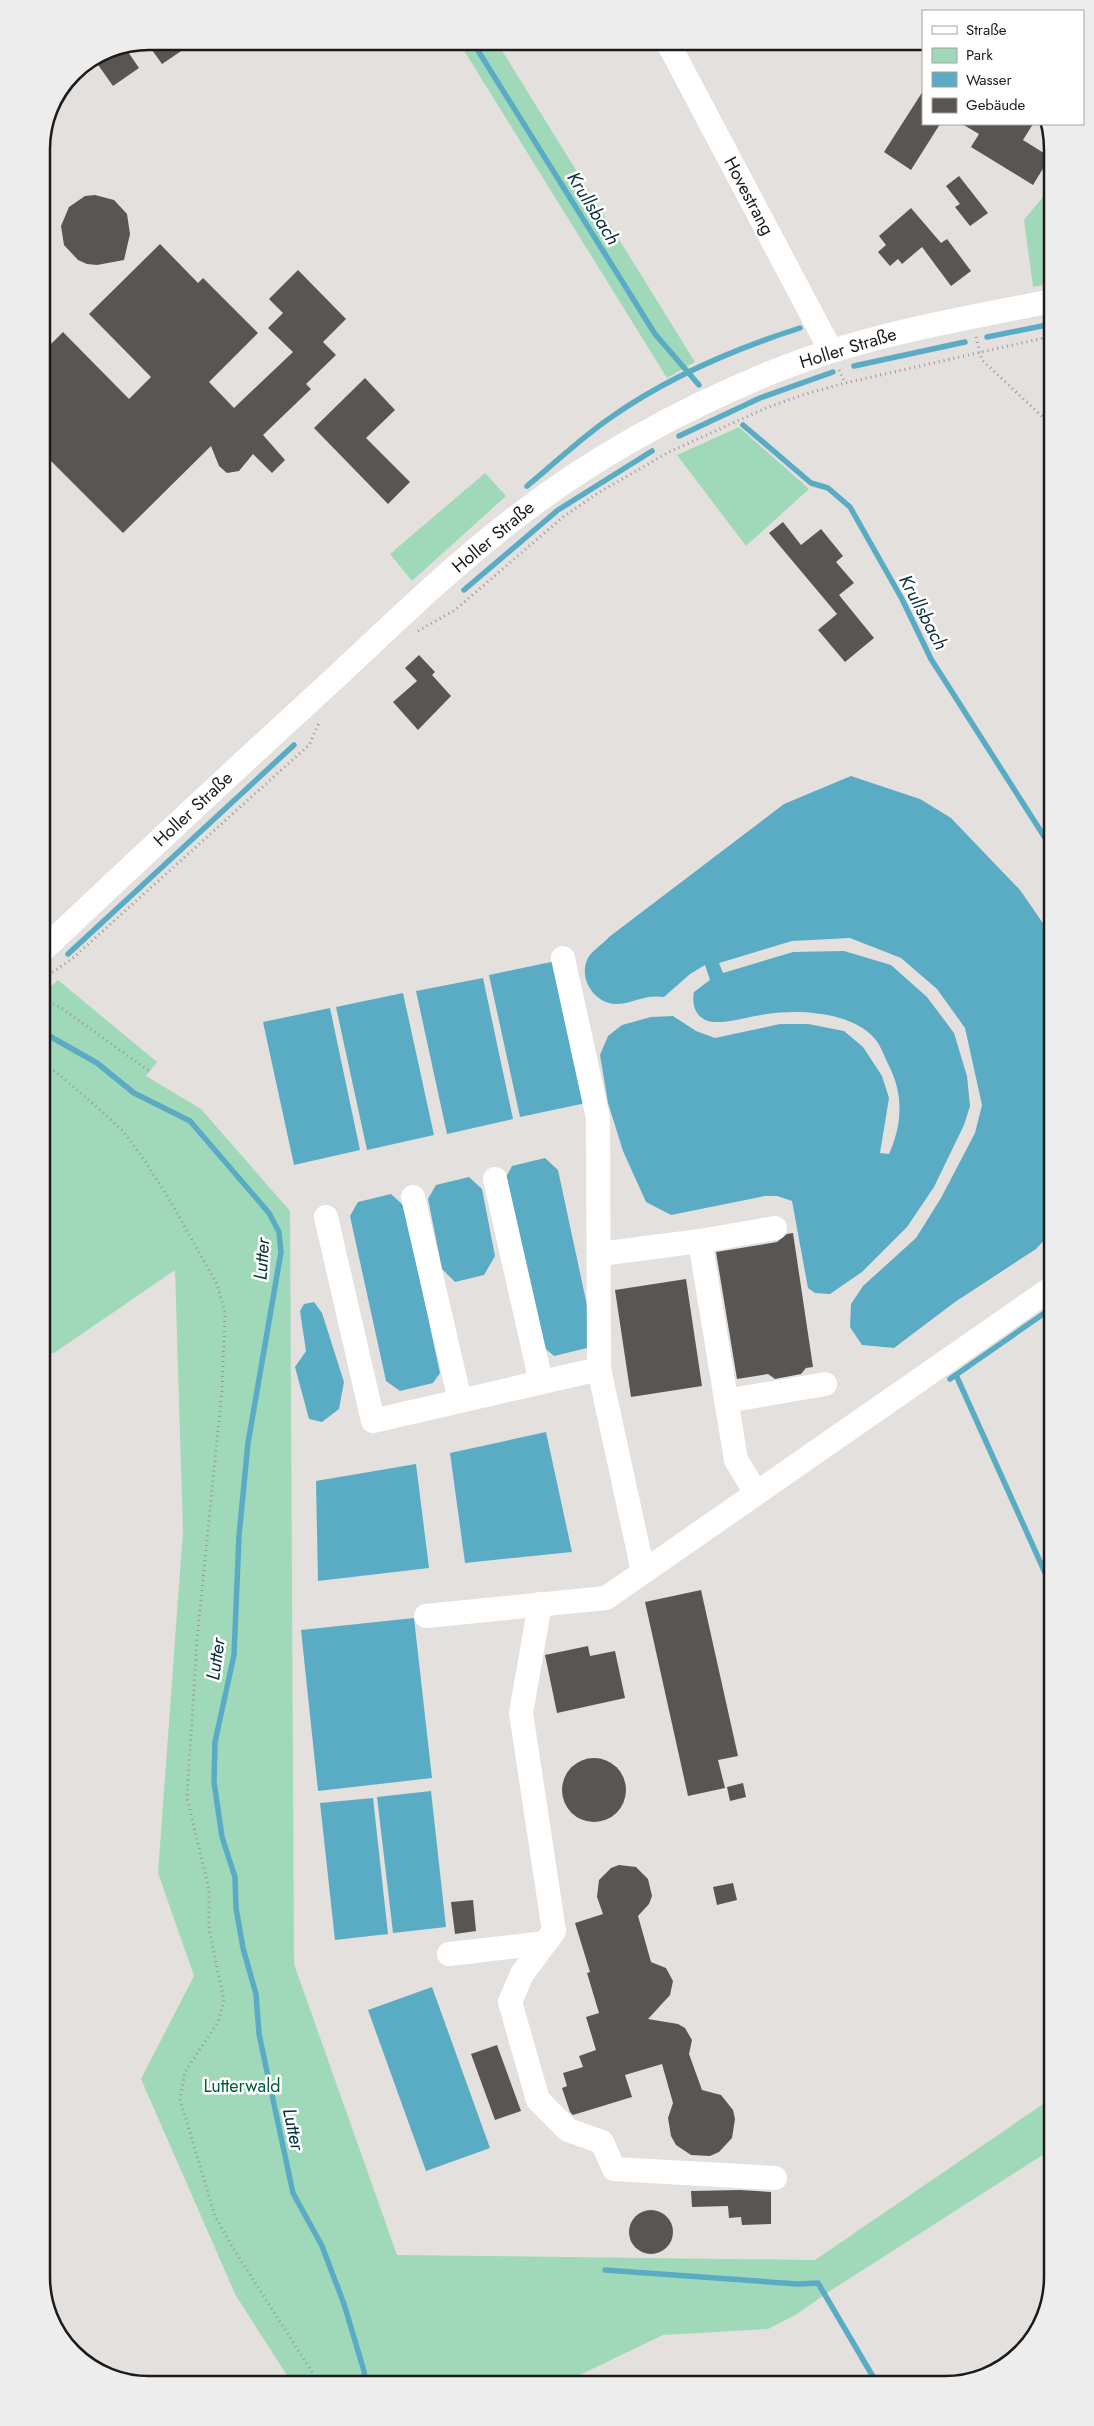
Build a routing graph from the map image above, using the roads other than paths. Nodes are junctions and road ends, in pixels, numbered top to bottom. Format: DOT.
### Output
graph roads {
  1 [pos="672,50"];
  2 [pos="1044,303"];
  3 [pos="830,351"];
  4 [pos="50,943"];
  5 [pos="563,958"];
  6 [pos="495,1179"];
  7 [pos="413,1197"];
  8 [pos="326,1217"];
  9 [pos="775,1228"];
  10 [pos="700,1241"];
  11 [pos="600,1254"];
  12 [pos="1044,1293"];
  13 [pos="599,1369"];
  14 [pos="542,1382"];
  15 [pos="825,1384"];
  16 [pos="460,1401"];
  17 [pos="726,1401"];
  18 [pos="756,1493"];
  19 [pos="643,1571"];
  20 [pos="540,1604"];
  21 [pos="426,1616"];
  22 [pos="545,1943"];
  23 [pos="450,1954"];
  24 [pos="775,2178"];
  1 -- 3 [label="street, Hovestrang"];
  2 -- 3 [label="street, Holler Straße"];
  3 -- 4 [label="street, Holler Straße"];
  5 -- 11 [label="street"];
  6 -- 14 [label="street"];
  7 -- 16 [label="street"];
  8 -- 16 [label="street"];
  9 -- 10 [label="street"];
  10 -- 11 [label="street"];
  10 -- 17 [label="street"];
  11 -- 13 [label="street"];
  12 -- 18 [label="street"];
  13 -- 14 [label="street"];
  13 -- 19 [label="street"];
  14 -- 16 [label="street"];
  15 -- 17 [label="street"];
  17 -- 18 [label="street"];
  18 -- 19 [label="street"];
  19 -- 20 [label="street"];
  20 -- 21 [label="street"];
  20 -- 22 [label="street"];
  22 -- 23 [label="street"];
  22 -- 24 [label="street"];
}
